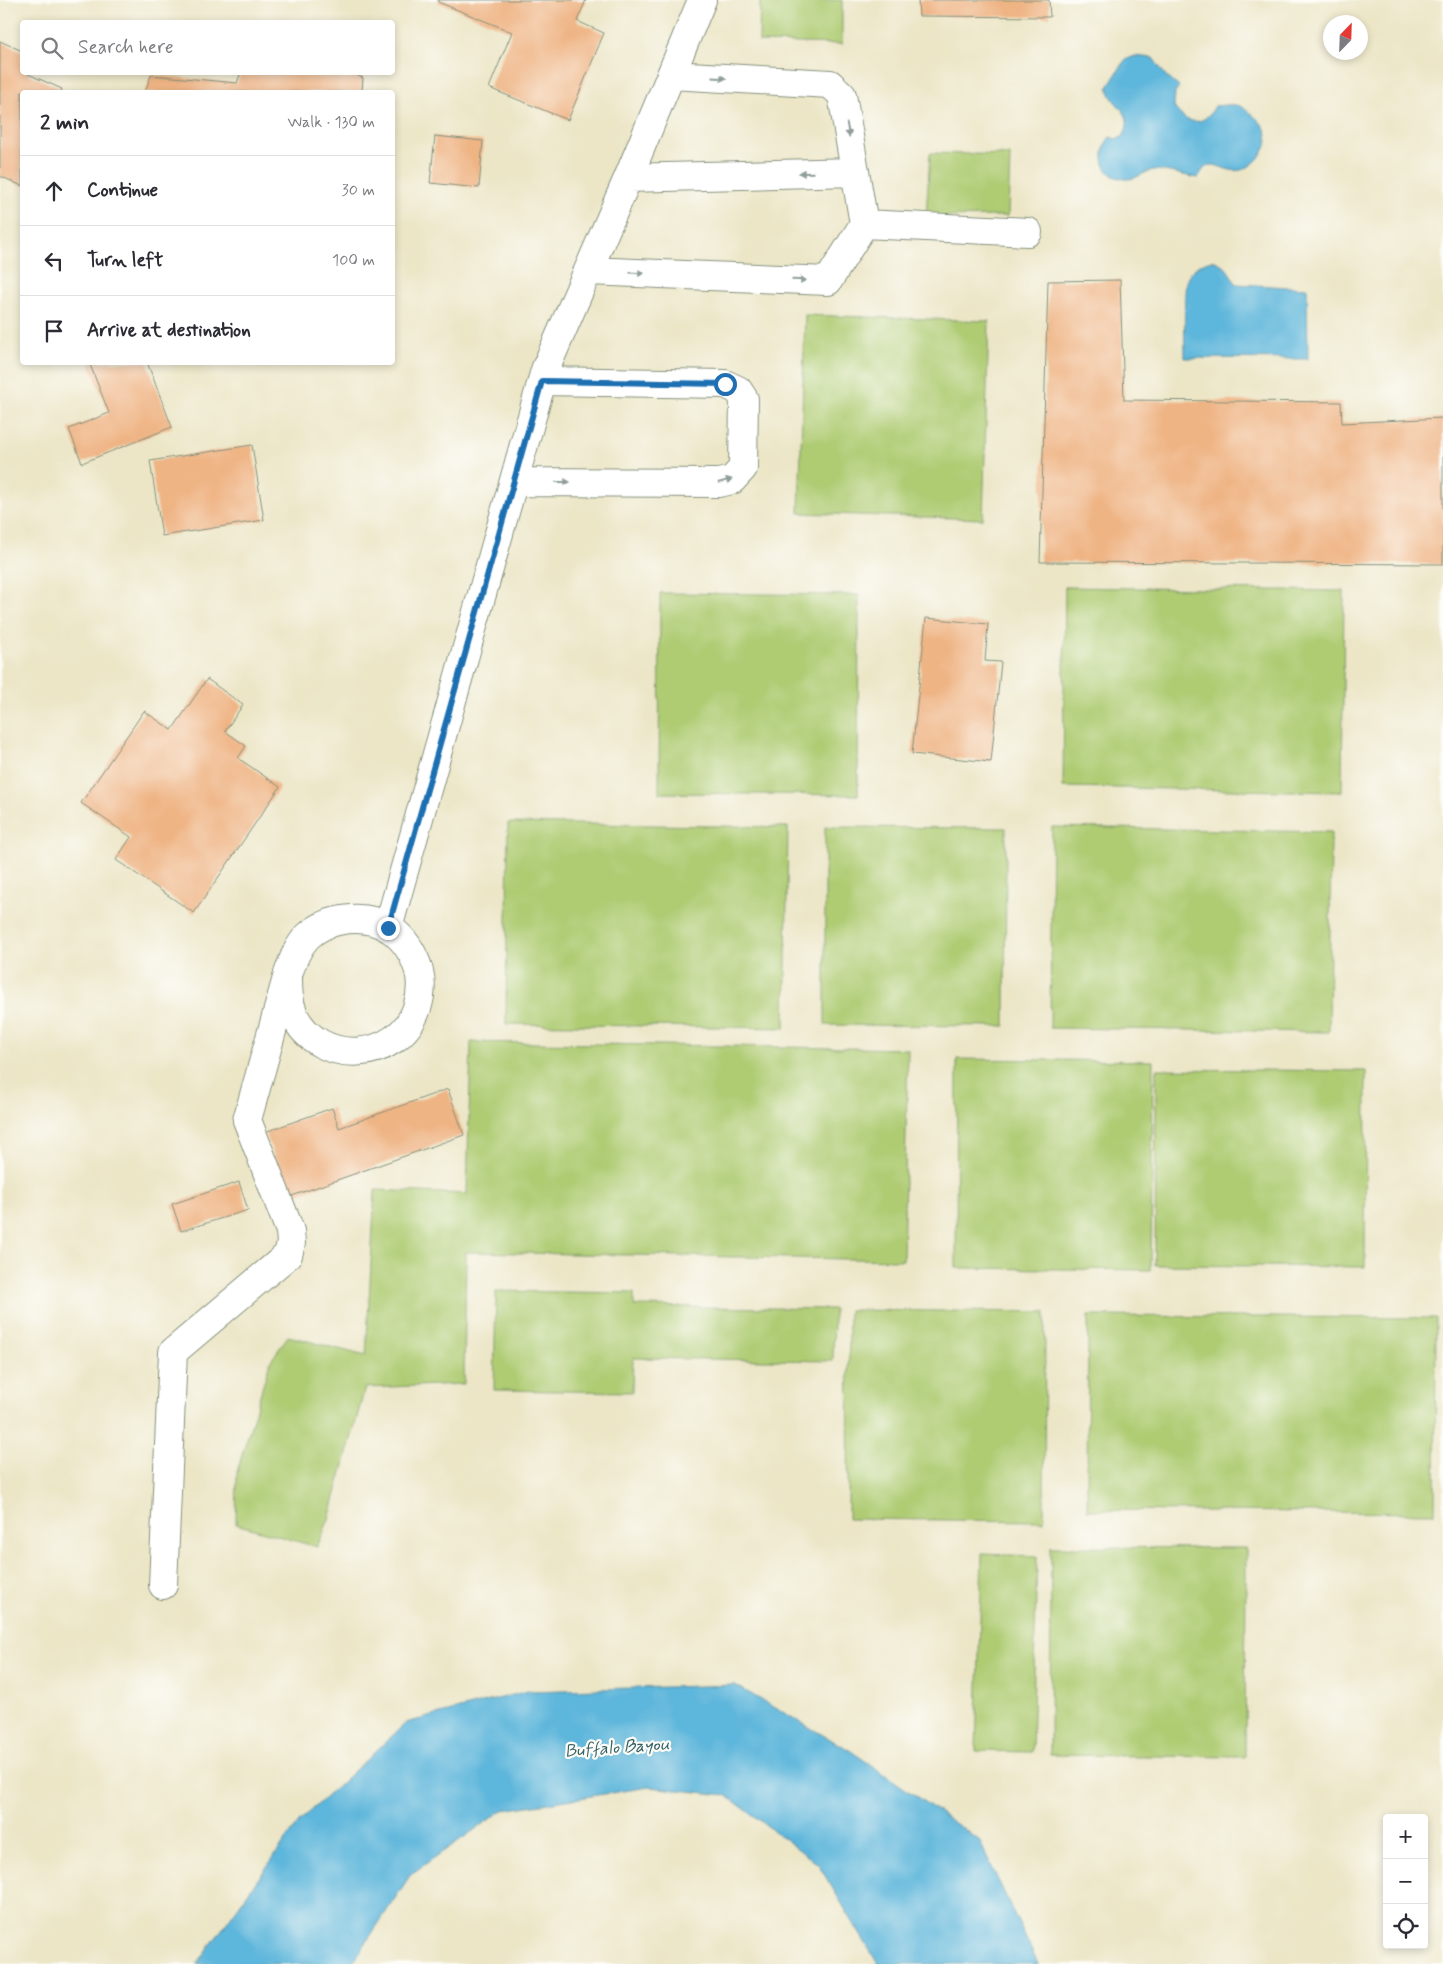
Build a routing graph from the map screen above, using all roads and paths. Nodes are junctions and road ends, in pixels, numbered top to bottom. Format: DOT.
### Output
graph roads {
  1 [pos="702,0"];
  2 [pos="671,75"];
  3 [pos="855,172"];
  4 [pos="628,178"];
  5 [pos="864,224"];
  6 [pos="1028,232"];
  7 [pos="588,271"];
  8 [pos="542,381"];
  9 [pos="514,482"];
  10 [pos="388,928"];
  11 [pos="288,974"];
  12 [pos="163,1585"];
  1 -- 2 [label="lane"];
  2 -- 3 [label="lane, one-way"];
  2 -- 4 [label="lane"];
  3 -- 4 [label="lane, one-way"];
  3 -- 5 [label="lane"];
  4 -- 7 [label="lane"];
  5 -- 6 [label="lane"];
  7 -- 5 [label="lane, one-way"];
  7 -- 8 [label="lane"];
  8 -- 9 [label="lane"];
  9 -- 8 [label="lane, one-way"];
  9 -- 10 [label="lane"];
  10 -- 11 [label="lane"];
  10 -- 11 [label="lane"];
  11 -- 12 [label="lane"];
}
